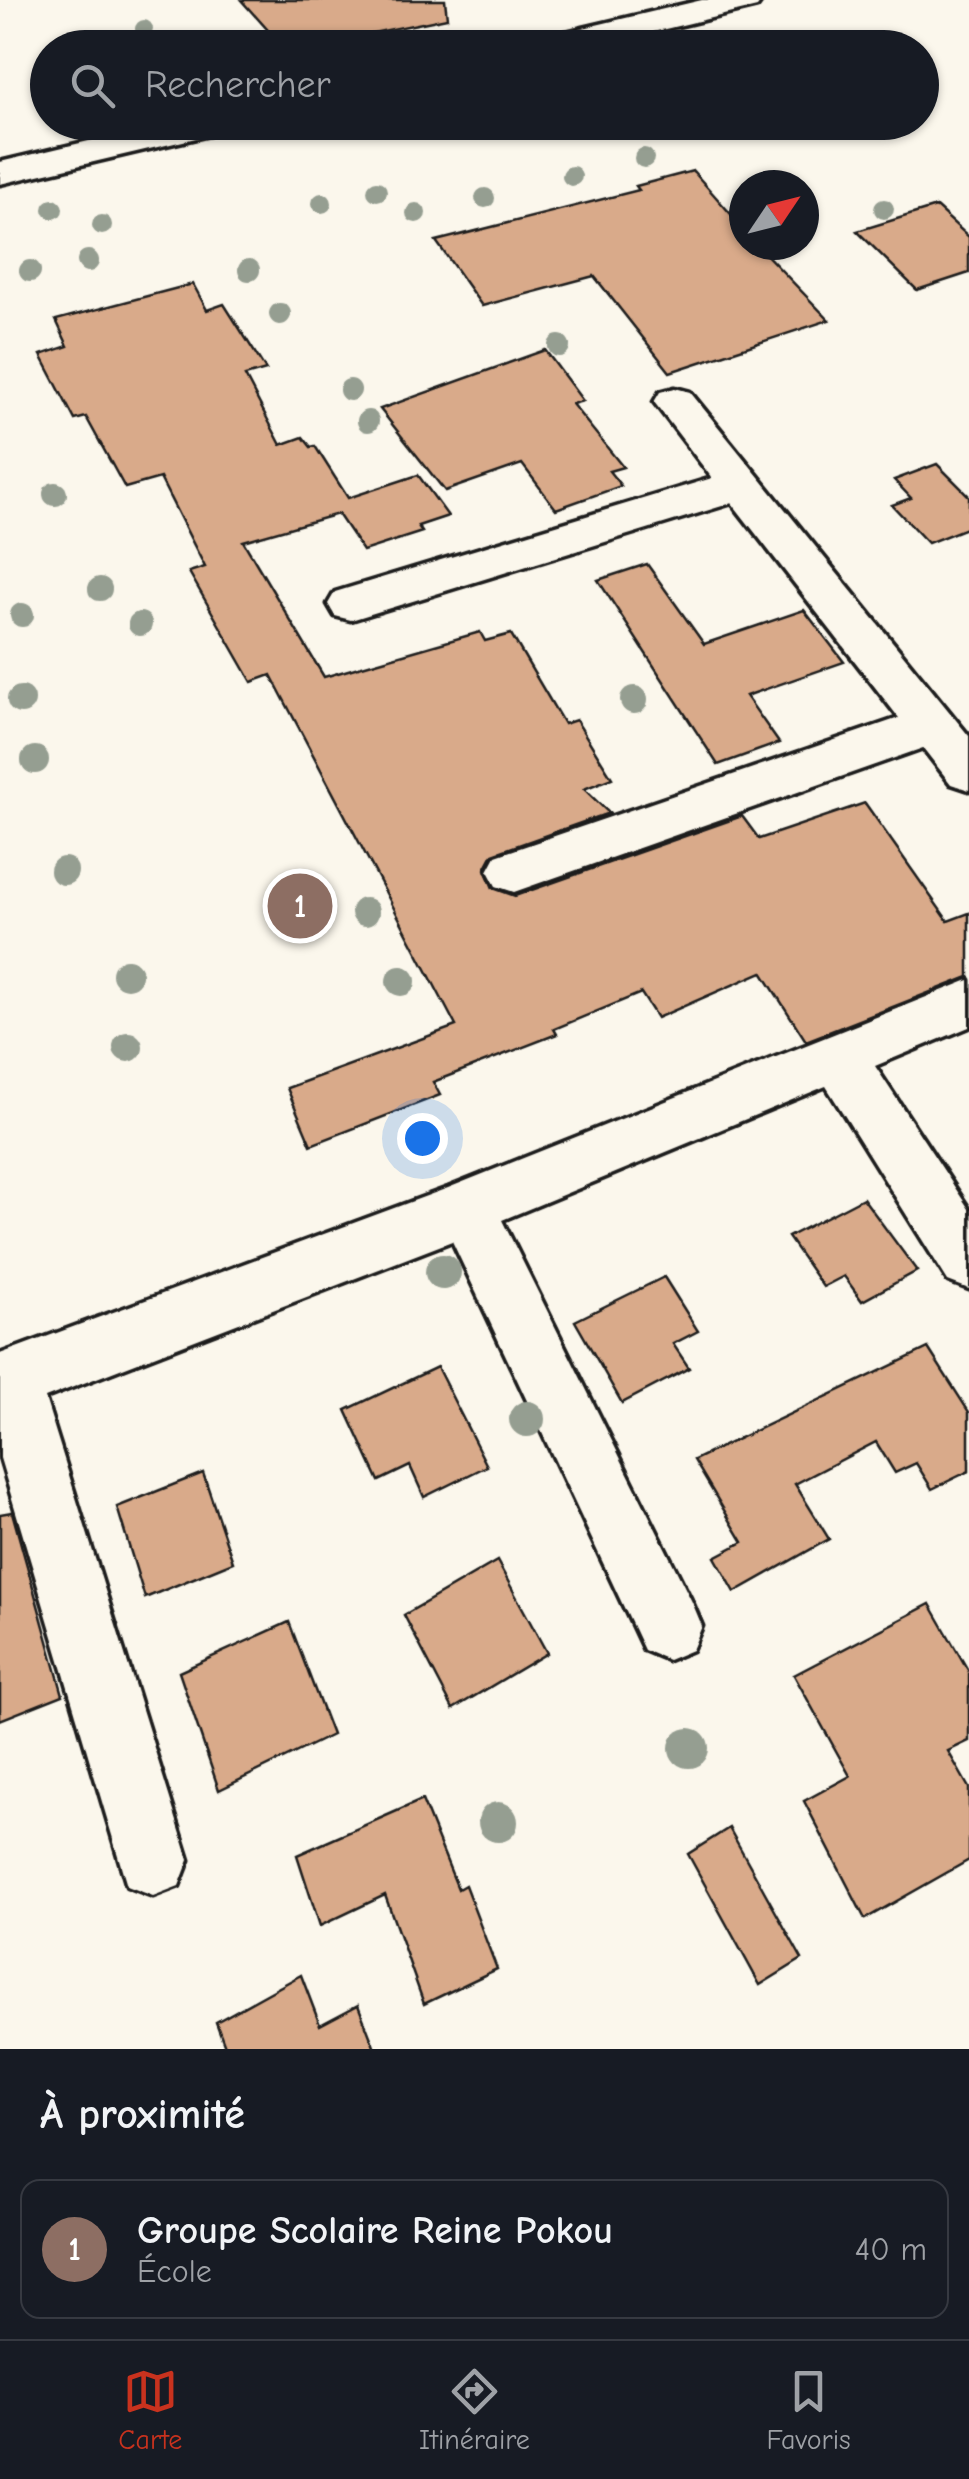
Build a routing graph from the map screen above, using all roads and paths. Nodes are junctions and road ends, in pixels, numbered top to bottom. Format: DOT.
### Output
graph roads {
  1 [pos="745,0"];
  2 [pos="617,30"];
  3 [pos="140,140"];
  4 [pos="0,173"];
  5 [pos="675,402"];
  6 [pos="744,484"];
  7 [pos="351,604"];
  8 [pos="933,724"];
  9 [pos="969,771"];
  10 [pos="514,872"];
  11 [pos="969,1003"];
  12 [pos="837,1056"];
  13 [pos="466,1208"];
  14 [pos="969,1261"];
  15 [pos="5,1383"];
  16 [pos="668,1626"];
  17 [pos="153,1860"];
  1 -- 2 [label="street"];
  3 -- 4 [label="street"];
  5 -- 6 [label="street"];
  6 -- 7 [label="street"];
  6 -- 8 [label="street"];
  8 -- 9 [label="street"];
  8 -- 10 [label="street"];
  11 -- 12 [label="street"];
  12 -- 13 [label="street"];
  12 -- 14 [label="street"];
  13 -- 15 [label="street"];
  13 -- 16 [label="street"];
  15 -- 17 [label="street"];
}
